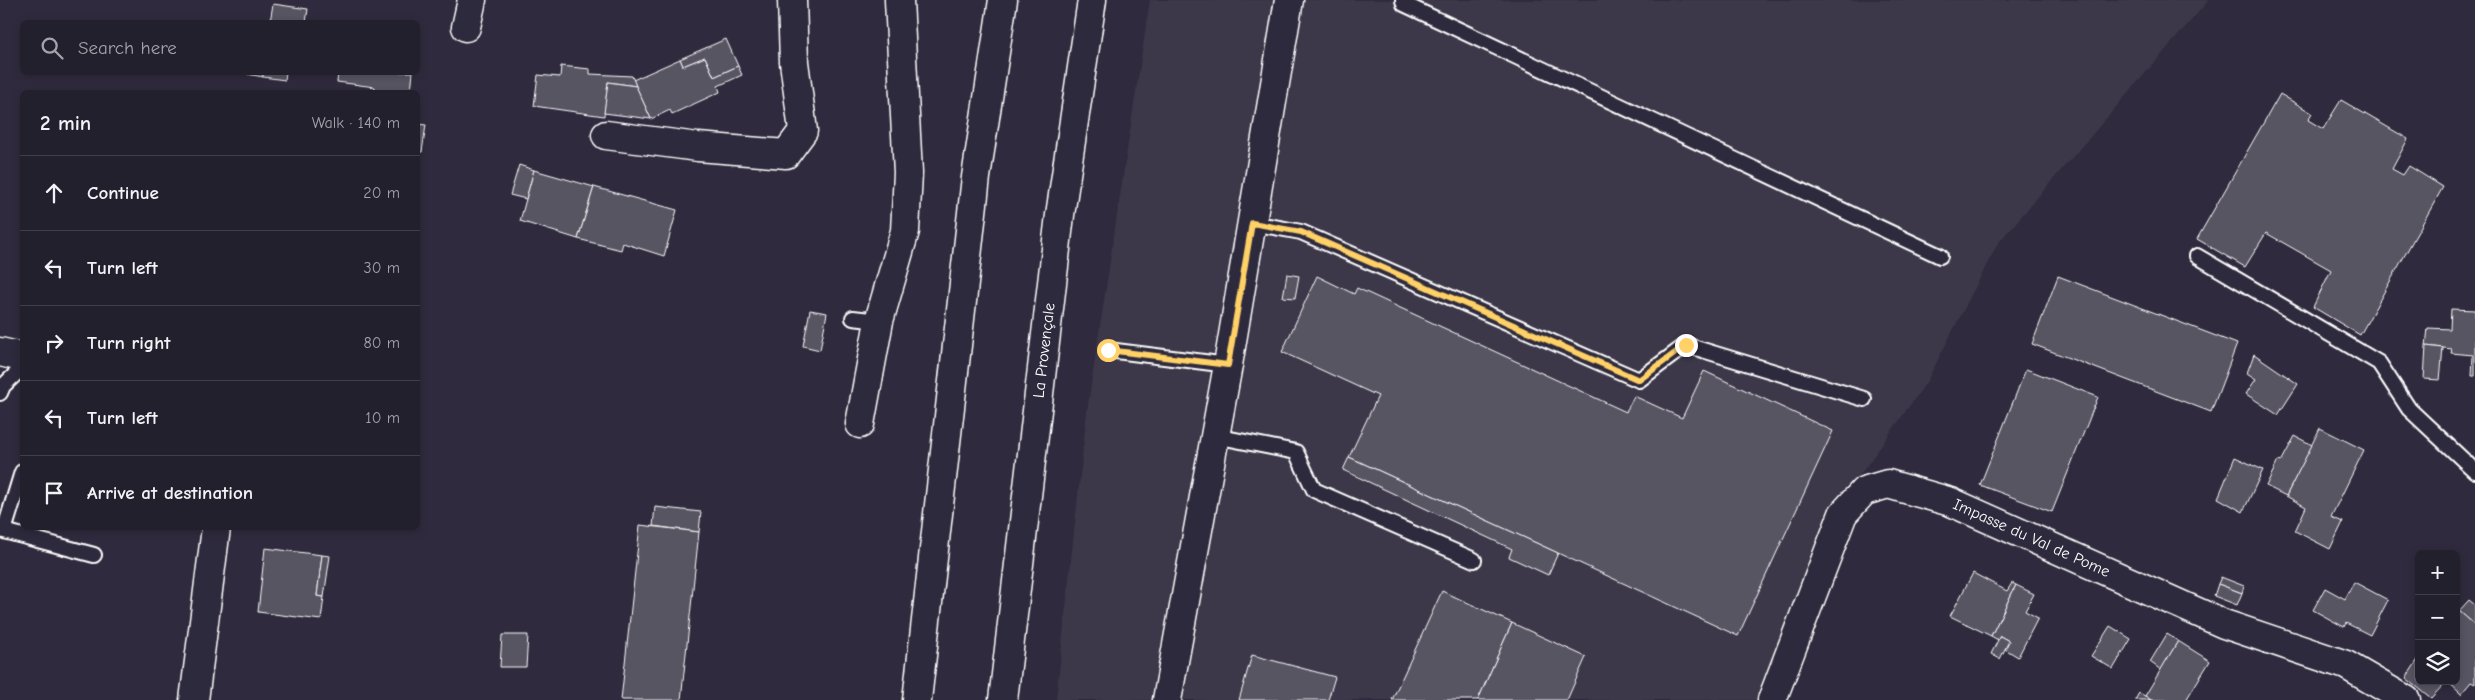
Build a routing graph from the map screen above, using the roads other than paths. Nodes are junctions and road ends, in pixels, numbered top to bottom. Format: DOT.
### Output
graph roads {
  1 [pos="472,0"];
  2 [pos="792,0"];
  3 [pos="900,0"];
  4 [pos="1003,0"];
  5 [pos="1092,0"];
  6 [pos="1289,0"];
  7 [pos="1403,0"];
  8 [pos="466,27"];
  9 [pos="606,135"];
  10 [pos="1252,223"];
  11 [pos="1940,256"];
  12 [pos="2197,256"];
  13 [pos="853,318"];
  14 [pos="879,321"];
  15 [pos="1108,350"];
  16 [pos="0,352"];
  17 [pos="20,357"];
  18 [pos="1228,365"];
  19 [pos="20,370"];
  20 [pos="0,393"];
  21 [pos="1864,399"];
  22 [pos="860,424"];
  23 [pos="1215,436"];
  24 [pos="2475,471"];
  25 [pos="20,479"];
  26 [pos="216,530"];
  27 [pos="94,555"];
  28 [pos="1474,560"];
  29 [pos="194,700"];
  30 [pos="917,700"];
  31 [pos="1003,700"];
  32 [pos="1167,700"];
  33 [pos="1772,700"];
  34 [pos="2406,700"];
  1 -- 8 [label="main road"];
  2 -- 9 [label="main road"];
  3 -- 14 [label="main road"];
  4 -- 30 [label="main road"];
  5 -- 31 [label="main road, La Provençale"];
  6 -- 10 [label="main road"];
  7 -- 11 [label="lane"];
  10 -- 18 [label="main road"];
  10 -- 21 [label="lane"];
  12 -- 24 [label="lane"];
  13 -- 14 [label="lane"];
  14 -- 22 [label="main road"];
  15 -- 18 [label="lane"];
  16 -- 17 [label="main road"];
  18 -- 23 [label="main road"];
  19 -- 20 [label="lane"];
  23 -- 28 [label="lane"];
  23 -- 32 [label="main road"];
  25 -- 27 [label="lane"];
  26 -- 29 [label="main road"];
  33 -- 34 [label="main road, Impasse du Val de Pome"];
}
